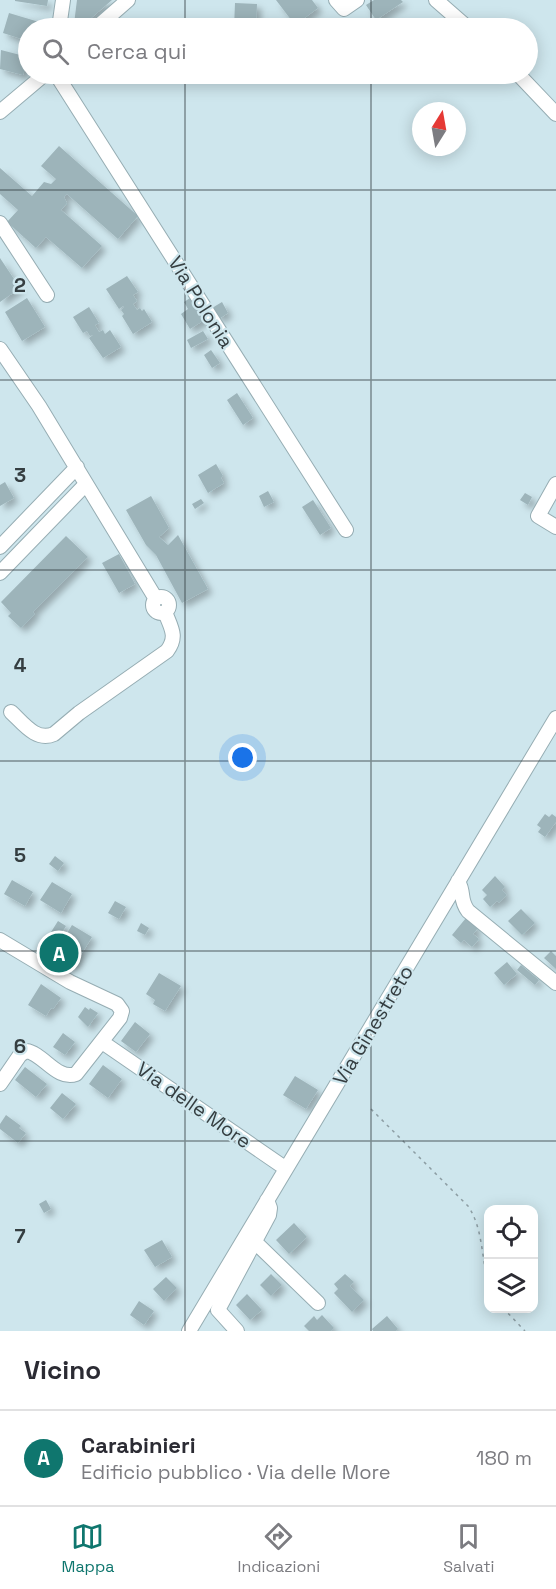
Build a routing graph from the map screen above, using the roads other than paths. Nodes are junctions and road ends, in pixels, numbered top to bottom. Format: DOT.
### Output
graph roads {
  1 [pos="63,0"];
  2 [pos="128,0"];
  3 [pos="336,0"];
  4 [pos="357,0"];
  5 [pos="436,0"];
  6 [pos="60,18"];
  7 [pos="107,18"];
  8 [pos="457,18"];
  9 [pos="33,84"];
  10 [pos="62,84"];
  11 [pos="528,84"];
  12 [pos="0,112"];
  13 [pos="556,114"];
  14 [pos="0,223"];
  15 [pos="47,295"];
  16 [pos="0,350"];
  17 [pos="76,468"];
  18 [pos="86,484"];
  19 [pos="556,484"];
  20 [pos="72,499"];
  21 [pos="100,507"];
  22 [pos="556,527"];
  23 [pos="346,530"];
  24 [pos="0,547"];
  25 [pos="0,573"];
  26 [pos="10,712"];
  27 [pos="556,718"];
  28 [pos="458,881"];
  29 [pos="0,940"];
  30 [pos="556,983"];
  31 [pos="102,1042"];
  32 [pos="0,1084"];
  33 [pos="285,1168"];
  34 [pos="267,1200"];
  35 [pos="255,1242"];
  36 [pos="318,1303"];
  37 [pos="189,1331"];
  38 [pos="237,1331"];
  1 -- 6 [label="street"];
  2 -- 7 [label="street"];
  3 -- 4 [label="street"];
  5 -- 8 [label="street"];
  9 -- 12 [label="street"];
  10 -- 23 [label="street, Via Polonia"];
  11 -- 13 [label="street"];
  14 -- 15 [label="street"];
  16 -- 17 [label="street"];
  17 -- 18 [label="street"];
  17 -- 24 [label="street"];
  18 -- 20 [label="street"];
  18 -- 21 [label="street"];
  19 -- 22 [label="street"];
  20 -- 21 [label="street"];
  20 -- 25 [label="street"];
  21 -- 26 [label="street"];
  27 -- 28 [label="street, Via Ginestreto"];
  28 -- 30 [label="street"];
  28 -- 33 [label="street, Via Ginestreto"];
  29 -- 31 [label="street"];
  31 -- 32 [label="street"];
  31 -- 33 [label="street, Via delle More"];
  33 -- 34 [label="street, Via Ginestreto"];
  34 -- 35 [label="street"];
  34 -- 37 [label="street, Via Ginestreto"];
  35 -- 36 [label="street"];
  35 -- 38 [label="street"];
}
